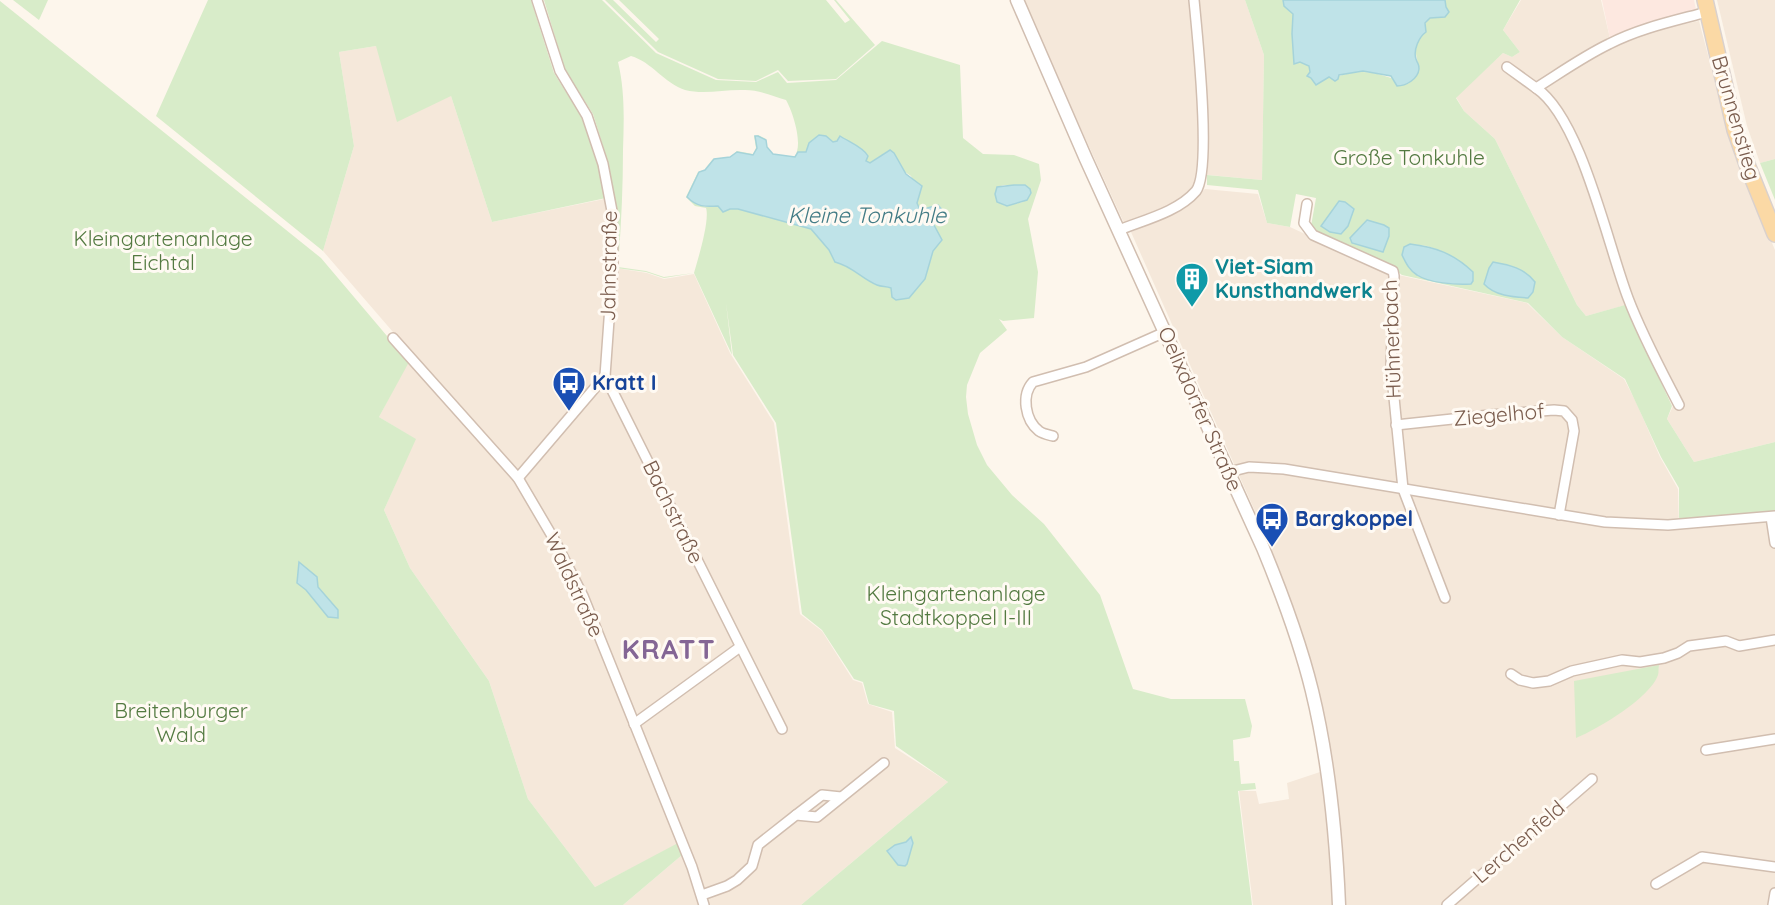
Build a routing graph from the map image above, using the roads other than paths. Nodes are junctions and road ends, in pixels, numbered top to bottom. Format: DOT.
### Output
graph roads {
  1 [pos="537,0"];
  2 [pos="1017,0"];
  3 [pos="1194,0"];
  4 [pos="1706,6"];
  5 [pos="1506,67"];
  6 [pos="1536,88"];
  7 [pos="1306,204"];
  8 [pos="1119,230"];
  9 [pos="1775,234"];
  10 [pos="1165,332"];
  11 [pos="393,338"];
  12 [pos="605,376"];
  13 [pos="1679,405"];
  14 [pos="1396,425"];
  15 [pos="1053,436"];
  16 [pos="1229,472"];
  17 [pos="518,478"];
  18 [pos="1403,489"];
  19 [pos="1559,515"];
  20 [pos="1773,516"];
  21 [pos="1775,543"];
  22 [pos="1445,598"];
  23 [pos="1775,640"];
  24 [pos="740,647"];
  25 [pos="1511,674"];
  26 [pos="634,723"];
  27 [pos="782,729"];
  28 [pos="1775,739"];
  29 [pos="1707,750"];
  30 [pos="884,763"];
  31 [pos="1592,779"];
  32 [pos="841,797"];
  33 [pos="796,815"];
  34 [pos="1775,867"];
  35 [pos="1656,884"];
  36 [pos="1775,893"];
  37 [pos="702,895"];
  38 [pos="704,905"];
  39 [pos="1339,905"];
  40 [pos="1447,905"];
  41 [pos="1773,905"];
  1 -- 12 [label="street, Jahnstraße"];
  2 -- 8 [label="street, Oelixdorfer Straße"];
  3 -- 8 [label="street"];
  4 -- 6 [label="street"];
  4 -- 9 [label="main road, Brunnenstieg"];
  5 -- 6 [label="street"];
  6 -- 13 [label="street"];
  7 -- 14 [label="street, Hühnerbach"];
  8 -- 10 [label="street, Oelixdorfer Straße"];
  10 -- 15 [label="street"];
  10 -- 16 [label="street, Oelixdorfer Straße"];
  11 -- 17 [label="street, Waldstraße"];
  12 -- 17 [label="street"];
  12 -- 24 [label="street, Bachstraße"];
  14 -- 18 [label="street, Hühnerbach"];
  14 -- 19 [label="street, Ziegelhof"];
  16 -- 18 [label="street"];
  16 -- 39 [label="street, Oelixdorfer Straße"];
  17 -- 26 [label="street, Waldstraße"];
  18 -- 19 [label="street"];
  18 -- 22 [label="street, Hühnerbach"];
  19 -- 20 [label="street"];
  20 -- 21 [label="street"];
  23 -- 25 [label="street"];
  24 -- 26 [label="street"];
  24 -- 27 [label="street, Bachstraße"];
  26 -- 37 [label="street, Waldstraße"];
  28 -- 29 [label="street"];
  30 -- 32 [label="street"];
  31 -- 40 [label="street, Lerchenfeld"];
  32 -- 33 [label="street"];
  32 -- 33 [label="street"];
  33 -- 37 [label="street"];
  34 -- 35 [label="street"];
  36 -- 41 [label="street"];
  37 -- 38 [label="street, Waldstraße"];
}
